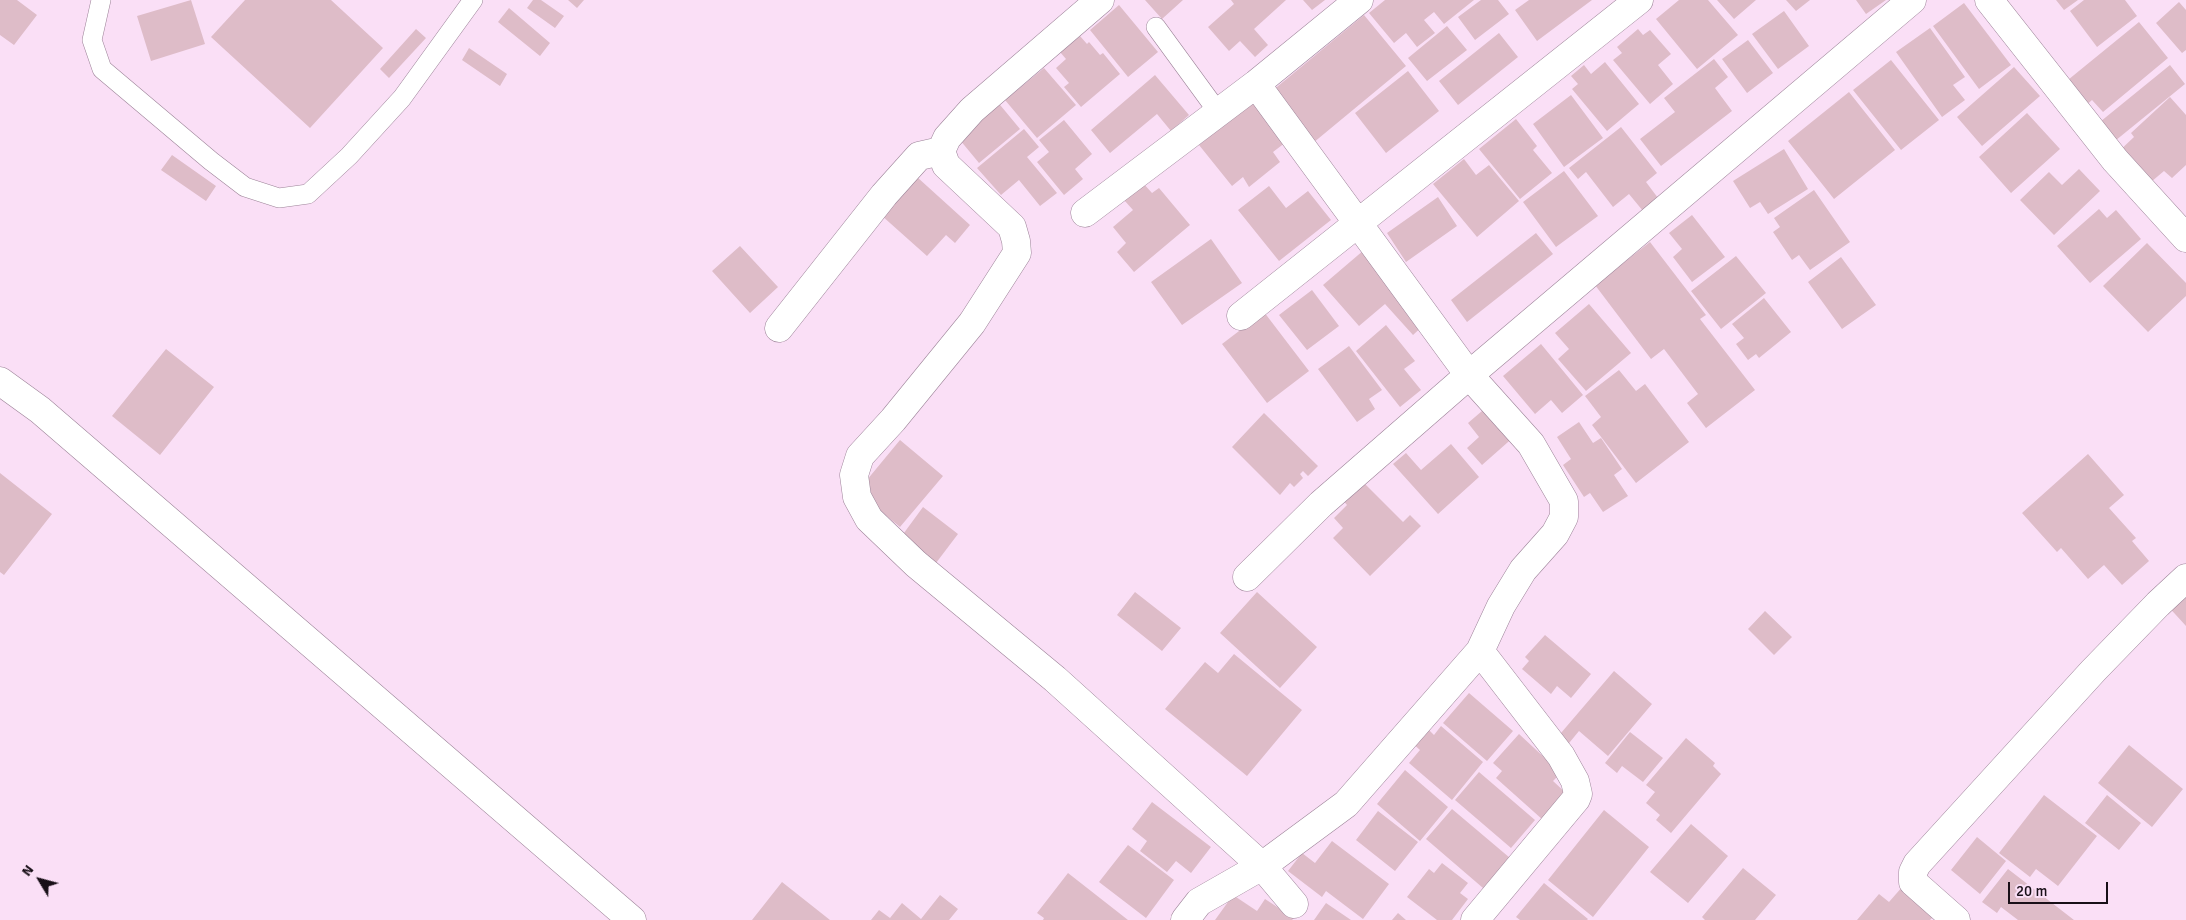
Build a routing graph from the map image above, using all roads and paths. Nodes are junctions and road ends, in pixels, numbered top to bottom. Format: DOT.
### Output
graph roads {
  1 [pos="101,0"];
  2 [pos="473,0"];
  3 [pos="1100,0"];
  4 [pos="1359,0"];
  5 [pos="1639,0"];
  6 [pos="1912,0"];
  7 [pos="1989,0"];
  8 [pos="1156,27"];
  9 [pos="1256,84"];
  10 [pos="1218,112"];
  11 [pos="941,151"];
  12 [pos="1085,213"];
  13 [pos="1358,223"];
  14 [pos="2186,238"];
  15 [pos="1241,316"];
  16 [pos="778,328"];
  17 [pos="1470,375"];
  18 [pos="0,381"];
  19 [pos="1246,577"];
  20 [pos="2186,578"];
  21 [pos="1480,651"];
  22 [pos="1262,866"];
  23 [pos="1294,904"];
  24 [pos="632,920"];
  25 [pos="1185,920"];
  26 [pos="1475,920"];
  27 [pos="1956,920"];
  1 -- 2 [label="lane"];
  3 -- 11 [label="street"];
  4 -- 9 [label="street"];
  5 -- 13 [label="street"];
  6 -- 17 [label="street"];
  7 -- 14 [label="street"];
  8 -- 10 [label="lane"];
  9 -- 10 [label="street"];
  9 -- 13 [label="street"];
  10 -- 12 [label="street"];
  11 -- 16 [label="street"];
  11 -- 22 [label="street"];
  13 -- 15 [label="street"];
  13 -- 17 [label="street"];
  17 -- 19 [label="street"];
  17 -- 21 [label="street"];
  18 -- 24 [label="street"];
  20 -- 27 [label="street"];
  21 -- 22 [label="street"];
  21 -- 26 [label="street"];
  22 -- 23 [label="street"];
  22 -- 25 [label="street"];
}
